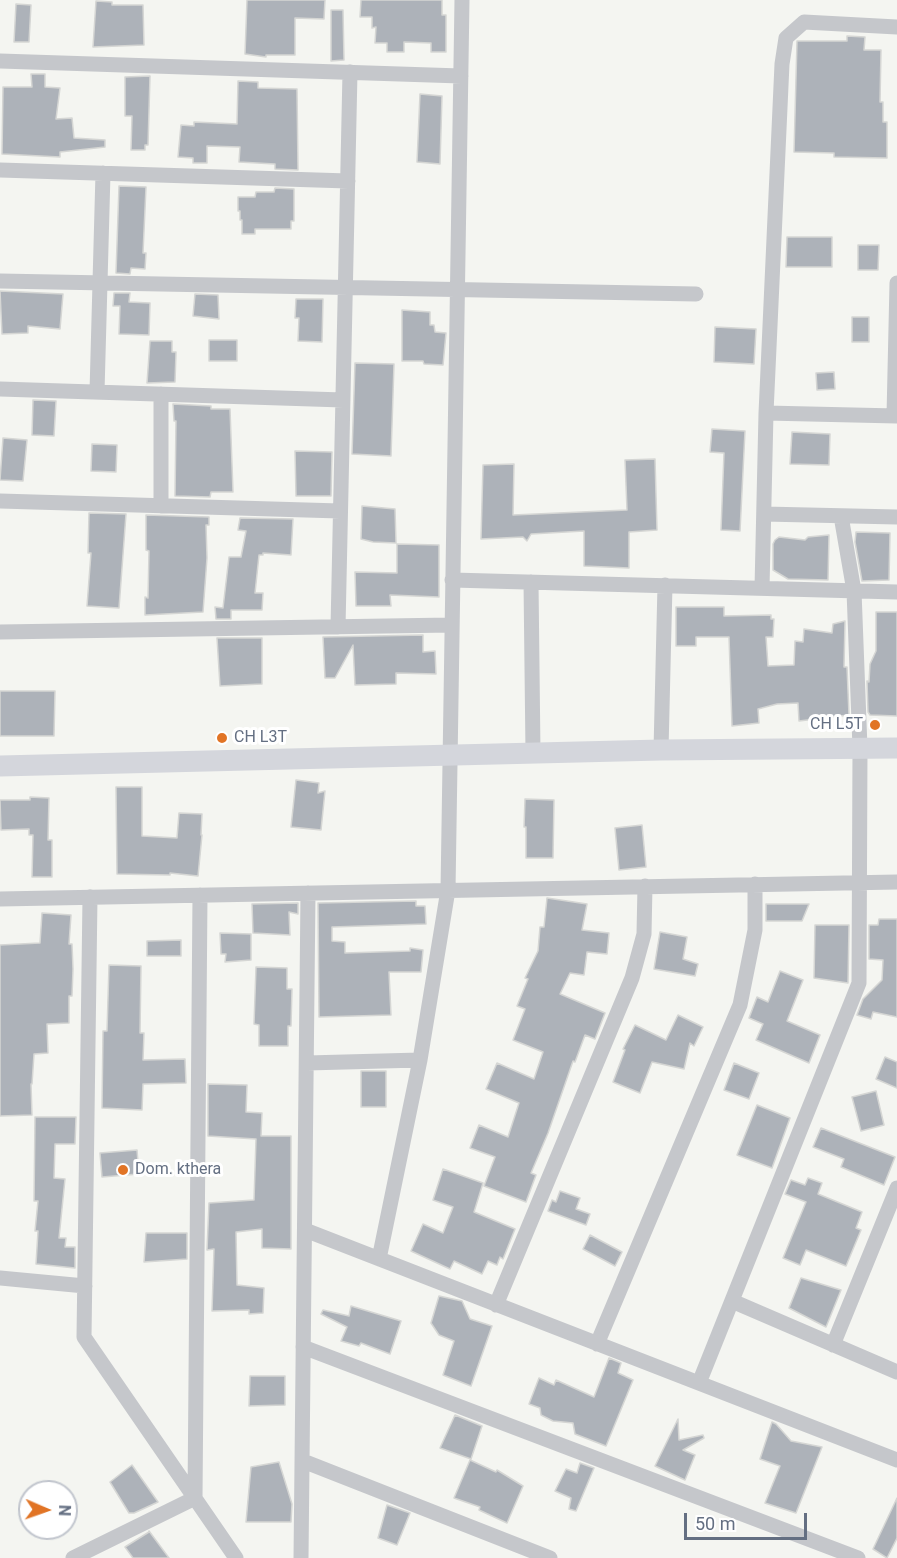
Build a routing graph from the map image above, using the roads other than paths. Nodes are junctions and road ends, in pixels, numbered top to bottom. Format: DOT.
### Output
graph roads {
  1 [pos="462,0"];
  2 [pos="897,27"];
  3 [pos="0,61"];
  4 [pos="350,72"];
  5 [pos="461,76"];
  6 [pos="0,170"];
  7 [pos="103,173"];
  8 [pos="348,181"];
  9 [pos="0,281"];
  10 [pos="100,283"];
  11 [pos="897,283"];
  12 [pos="345,288"];
  13 [pos="457,290"];
  14 [pos="696,294"];
  15 [pos="0,389"];
  16 [pos="97,392"];
  17 [pos="161,394"];
  18 [pos="343,400"];
  19 [pos="766,413"];
  20 [pos="895,416"];
  21 [pos="0,501"];
  22 [pos="161,506"];
  23 [pos="340,511"];
  24 [pos="764,514"];
  25 [pos="841,516"];
  26 [pos="897,517"];
  27 [pos="452,580"];
  28 [pos="531,582"];
  29 [pos="665,585"];
  30 [pos="762,588"];
  31 [pos="854,591"];
  32 [pos="897,592"];
  33 [pos="452,625"];
  34 [pos="338,627"];
  35 [pos="0,632"];
  36 [pos="860,748"];
  37 [pos="897,748"];
  38 [pos="661,750"];
  39 [pos="533,753"];
  40 [pos="449,755"];
  41 [pos="0,766"];
  42 [pos="859,881"];
  43 [pos="897,882"];
  44 [pos="755,884"];
  45 [pos="645,886"];
  46 [pos="448,890"];
  47 [pos="308,893"];
  48 [pos="200,895"];
  49 [pos="90,897"];
  50 [pos="0,899"];
  51 [pos="420,1060"];
  52 [pos="307,1063"];
  53 [pos="897,1188"];
  54 [pos="305,1230"];
  55 [pos="379,1259"];
  56 [pos="0,1278"];
  57 [pos="85,1286"];
  58 [pos="732,1301"];
  59 [pos="496,1305"];
  60 [pos="597,1344"];
  61 [pos="833,1345"];
  62 [pos="303,1347"];
  63 [pos="897,1372"];
  64 [pos="699,1383"];
  65 [pos="897,1460"];
  66 [pos="303,1461"];
  67 [pos="195,1498"];
  68 [pos="232,1557"];
  69 [pos="73,1558"];
  70 [pos="302,1558"];
  71 [pos="550,1558"];
  72 [pos="858,1558"];
  1 -- 5 [label="street"];
  2 -- 19 [label="street"];
  3 -- 4 [label="street"];
  4 -- 5 [label="street"];
  4 -- 8 [label="street"];
  5 -- 13 [label="street"];
  6 -- 7 [label="street"];
  7 -- 8 [label="street"];
  7 -- 10 [label="street"];
  8 -- 12 [label="street"];
  9 -- 10 [label="street"];
  10 -- 12 [label="street"];
  10 -- 16 [label="street"];
  11 -- 20 [label="street"];
  12 -- 13 [label="street"];
  12 -- 18 [label="street"];
  13 -- 14 [label="street"];
  13 -- 27 [label="street"];
  15 -- 16 [label="street"];
  16 -- 17 [label="street"];
  17 -- 18 [label="street"];
  17 -- 22 [label="street"];
  18 -- 23 [label="street"];
  19 -- 20 [label="street"];
  19 -- 24 [label="street"];
  21 -- 22 [label="street"];
  22 -- 23 [label="street"];
  23 -- 34 [label="street"];
  24 -- 25 [label="street"];
  24 -- 30 [label="street"];
  25 -- 26 [label="street"];
  25 -- 31 [label="street"];
  27 -- 28 [label="street"];
  27 -- 33 [label="street"];
  28 -- 29 [label="street"];
  28 -- 39 [label="street"];
  29 -- 30 [label="street"];
  29 -- 38 [label="street"];
  30 -- 31 [label="street"];
  31 -- 32 [label="street"];
  31 -- 36 [label="street"];
  33 -- 34 [label="street"];
  33 -- 40 [label="street"];
  34 -- 35 [label="street"];
  36 -- 37 [label="street"];
  36 -- 38 [label="street"];
  36 -- 42 [label="street"];
  38 -- 39 [label="street"];
  39 -- 40 [label="street"];
  40 -- 41 [label="street"];
  40 -- 46 [label="street"];
  42 -- 43 [label="street"];
  42 -- 44 [label="street"];
  42 -- 58 [label="street"];
  44 -- 45 [label="street"];
  44 -- 60 [label="street"];
  45 -- 46 [label="street"];
  45 -- 59 [label="street"];
  46 -- 47 [label="street"];
  46 -- 51 [label="street"];
  47 -- 48 [label="street"];
  47 -- 52 [label="street"];
  48 -- 49 [label="street"];
  48 -- 67 [label="street"];
  49 -- 50 [label="street"];
  49 -- 57 [label="street"];
  51 -- 52 [label="street"];
  51 -- 55 [label="street"];
  52 -- 54 [label="street"];
  53 -- 61 [label="street"];
  54 -- 55 [label="street"];
  54 -- 62 [label="street"];
  55 -- 59 [label="street"];
  56 -- 57 [label="street"];
  57 -- 67 [label="street"];
  58 -- 61 [label="street"];
  58 -- 64 [label="street"];
  59 -- 60 [label="street"];
  60 -- 64 [label="street"];
  61 -- 63 [label="street"];
  62 -- 66 [label="street"];
  62 -- 72 [label="street"];
  64 -- 65 [label="street"];
  66 -- 70 [label="street"];
  66 -- 71 [label="street"];
  67 -- 68 [label="street"];
  67 -- 69 [label="street"];
}
